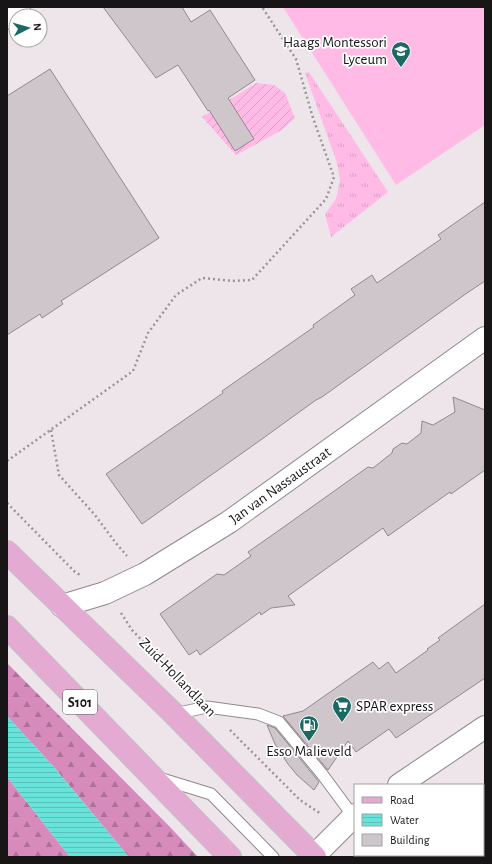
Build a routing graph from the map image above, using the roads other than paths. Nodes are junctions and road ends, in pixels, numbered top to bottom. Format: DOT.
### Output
graph roads {
  1 [pos="20,7"];
  2 [pos="7,18"];
  3 [pos="485,338"];
  4 [pos="7,552"];
  5 [pos="62,606"];
  6 [pos="7,627"];
  7 [pos="174,714"];
  8 [pos="485,728"];
  9 [pos="153,776"];
  10 [pos="401,784"];
  11 [pos="349,820"];
  12 [pos="315,856"];
  13 [pos="230,857"];
  14 [pos="273,857"];
  1 -- 2 [label="street"];
  3 -- 5 [label="street, Jan van Nassaustraat"];
  4 -- 5 [label="main road, Zuid-Hollandlaan"];
  5 -- 7 [label="main road, Zuid-Hollandlaan"];
  6 -- 9 [label="main road, S101"];
  7 -- 11 [label="lane"];
  7 -- 12 [label="main road, Zuid-Hollandlaan"];
  8 -- 10 [label="street"];
  9 -- 13 [label="main road, S101"];
  9 -- 14 [label="lane"];
  11 -- 12 [label="street"];
}
